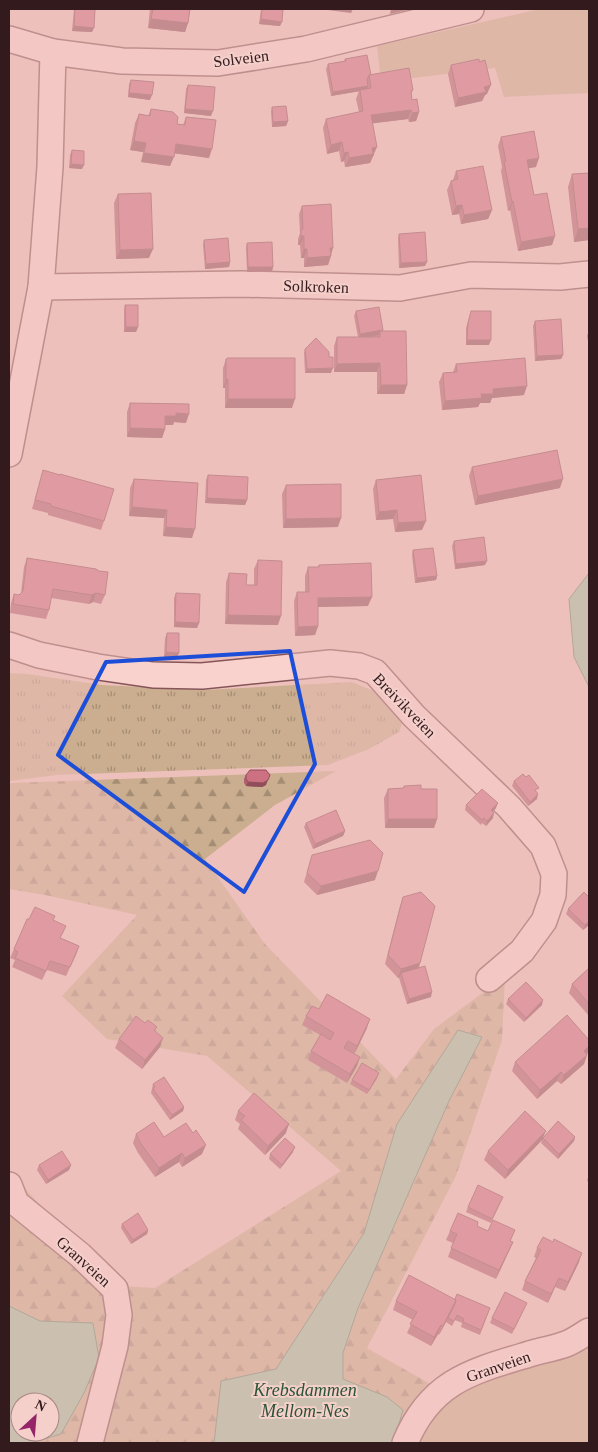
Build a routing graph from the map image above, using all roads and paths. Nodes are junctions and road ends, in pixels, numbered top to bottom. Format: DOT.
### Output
graph roads {
  1 [pos="471,9"];
  2 [pos="9,39"];
  3 [pos="53,52"];
  4 [pos="589,274"];
  5 [pos="41,287"];
  6 [pos="9,454"];
  7 [pos="9,645"];
  8 [pos="489,979"];
  9 [pos="9,1186"];
  10 [pos="589,1331"];
  11 [pos="90,1443"];
  12 [pos="405,1443"];
  1 -- 3 [label="street, Solveien"];
  2 -- 3 [label="street, Solveien"];
  3 -- 5 [label="street"];
  4 -- 5 [label="street, Solkroken"];
  5 -- 6 [label="street"];
  7 -- 8 [label="street, Breivikveien"];
  9 -- 11 [label="street, Granveien"];
  10 -- 12 [label="street, Granveien"];
}
